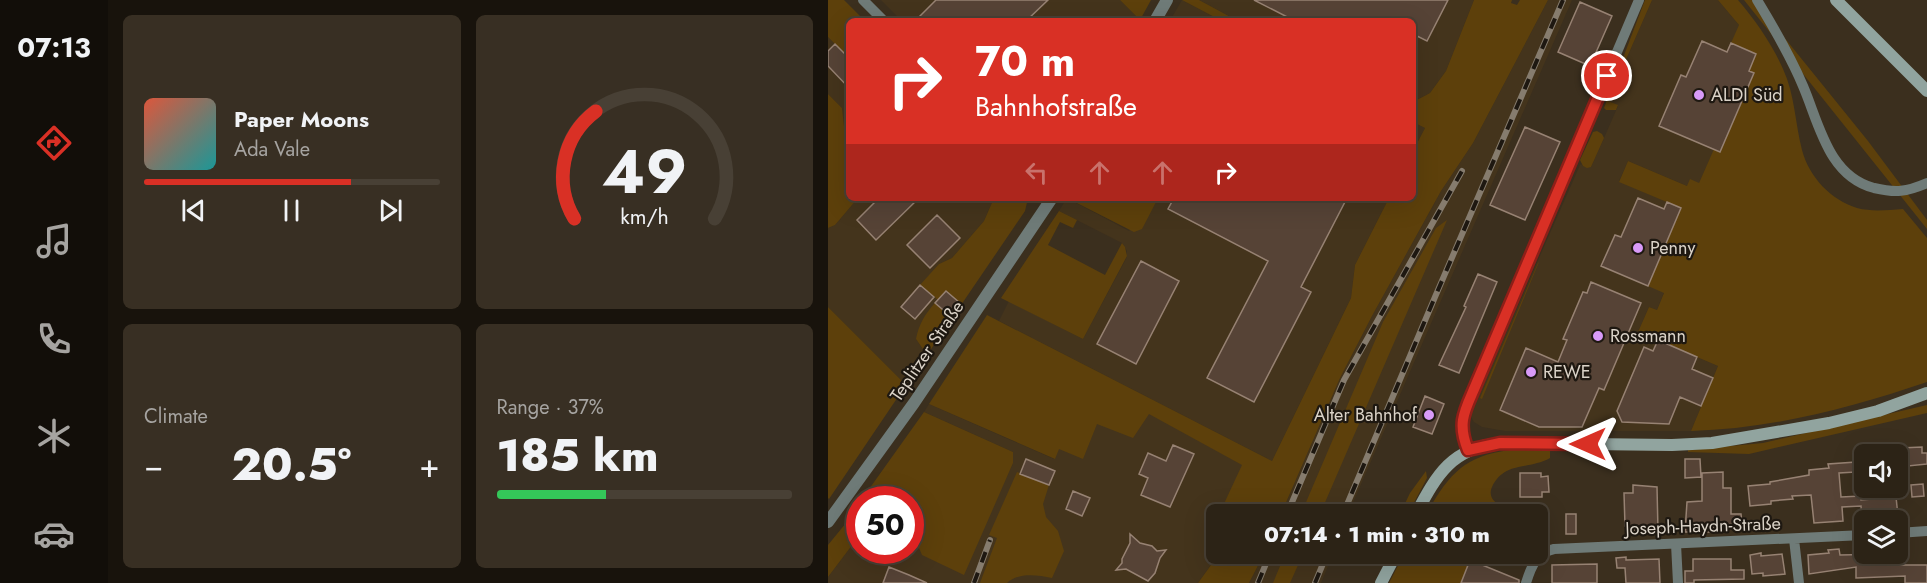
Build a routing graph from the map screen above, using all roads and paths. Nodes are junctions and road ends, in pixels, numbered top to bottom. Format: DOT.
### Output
graph roads {
  1 [pos="863,0"];
  2 [pos="1167,0"];
  3 [pos="1639,0"];
  4 [pos="1757,0"];
  5 [pos="1836,0"];
  6 [pos="881,18"];
  7 [pos="1157,18"];
  8 [pos="1926,92"];
  9 [pos="1927,174"];
  10 [pos="1922,185"];
  11 [pos="1050,201"];
  12 [pos="1927,393"];
  13 [pos="1468,450"];
  14 [pos="1422,504"];
  15 [pos="828,522"];
  16 [pos="1927,531"];
  17 [pos="1908,532"];
  18 [pos="1854,535"];
  19 [pos="1794,539"];
  20 [pos="1676,544"];
  21 [pos="1391,564"];
  22 [pos="1381,583"];
  23 [pos="1526,583"];
  24 [pos="1678,583"];
  25 [pos="1799,583"];
  1 -- 6 [label="street"];
  2 -- 7 [label="street"];
  3 -- 13 [label="street"];
  4 -- 10 [label="street"];
  5 -- 8 [label="main road"];
  9 -- 10 [label="street"];
  11 -- 15 [label="street, Teplitzer Straße"];
  12 -- 13 [label="main road"];
  13 -- 14 [label="main road"];
  16 -- 17 [label="street"];
  18 -- 19 [label="street, Joseph-Haydn-Straße"];
  19 -- 20 [label="street, Joseph-Haydn-Straße"];
  19 -- 25 [label="street"];
  20 -- 23 [label="street, Joseph-Haydn-Straße"];
  20 -- 24 [label="street"];
  21 -- 22 [label="main road"];
}
